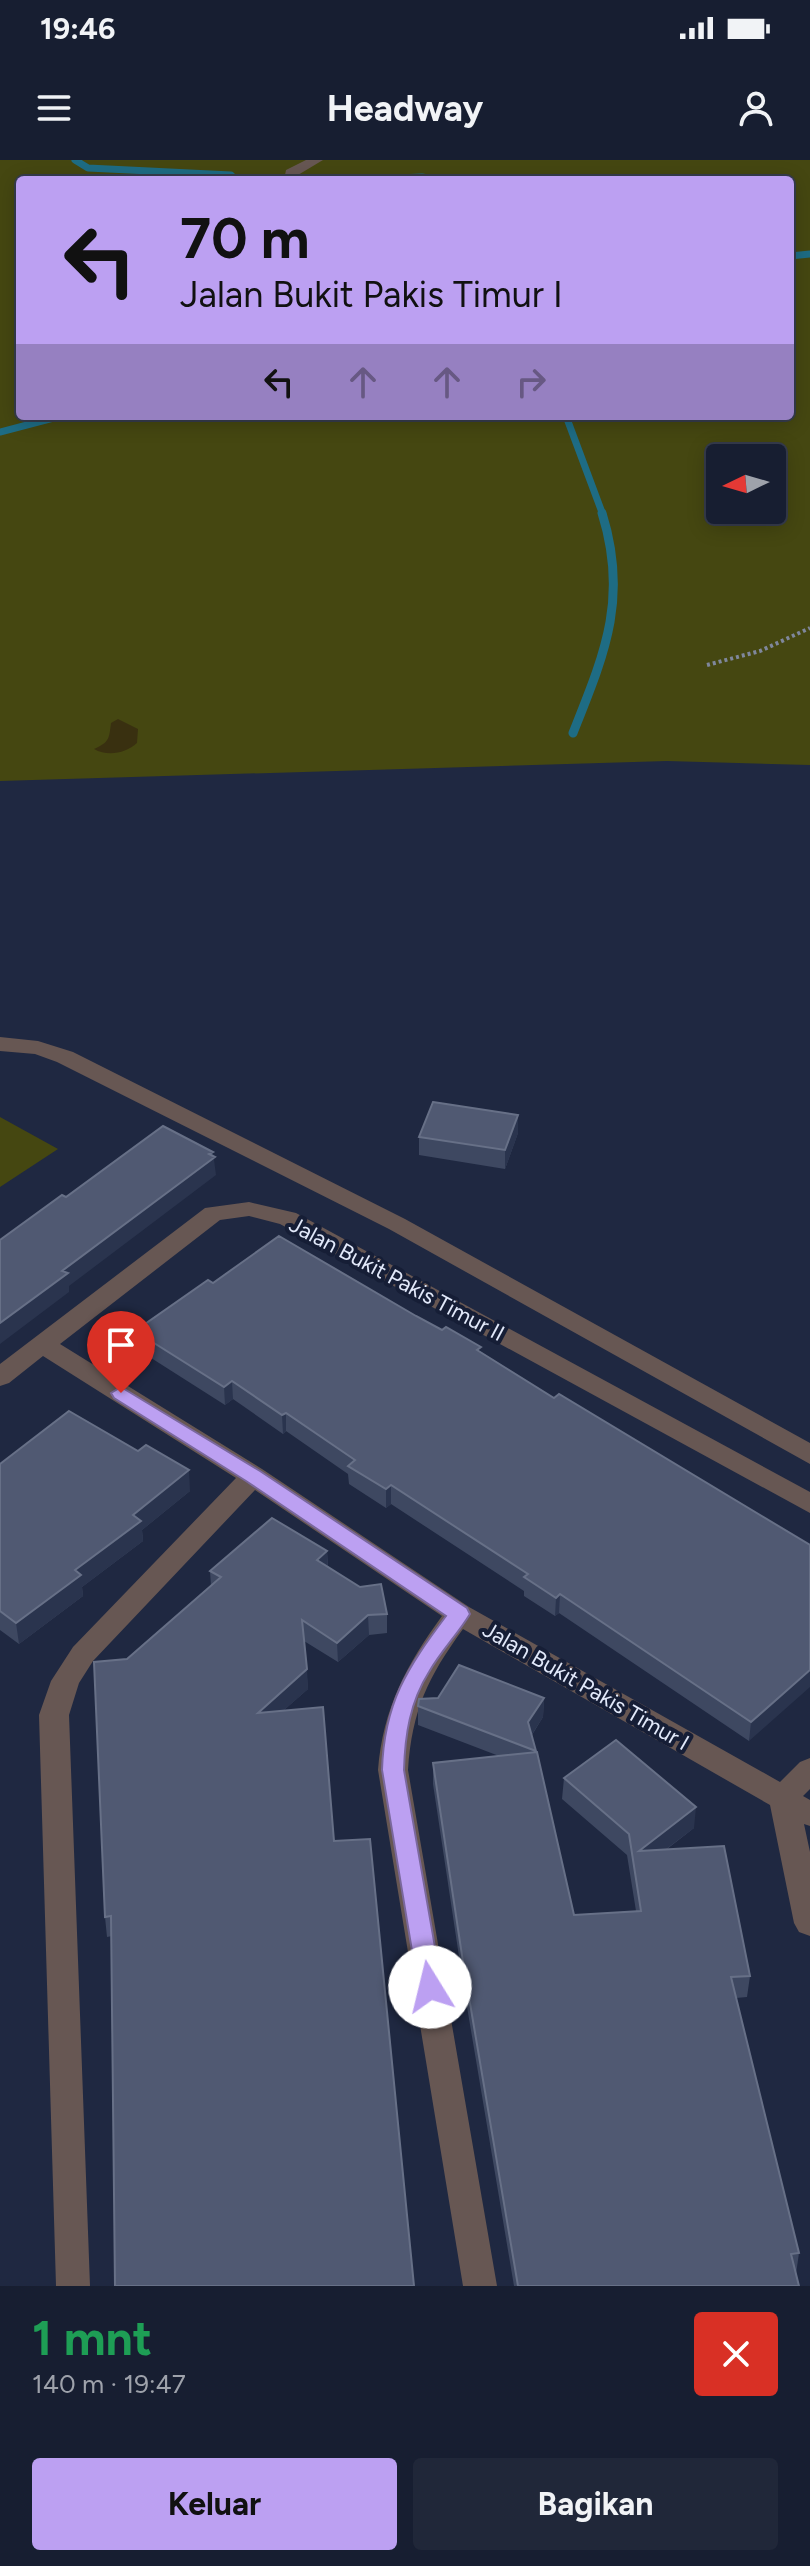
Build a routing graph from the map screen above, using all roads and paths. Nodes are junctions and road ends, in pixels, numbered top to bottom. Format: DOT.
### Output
graph roads {
  1 [pos="316,160"];
  2 [pos="291,176"];
  3 [pos="810,628"];
  4 [pos="707,665"];
  5 [pos="0,1044"];
  6 [pos="42,1344"];
  7 [pos="0,1377"];
  8 [pos="810,1455"];
  9 [pos="253,1476"];
  10 [pos="810,1504"];
  11 [pos="459,1614"];
  12 [pos="810,1770"];
  13 [pos="783,1798"];
  14 [pos="810,1814"];
  15 [pos="810,1923"];
  16 [pos="73,2286"];
  17 [pos="480,2286"];
  1 -- 2 [label="street"];
  3 -- 4 [label="path"];
  5 -- 8 [label="street"];
  6 -- 7 [label="street, Jalan Bukit Pakis Timur II"];
  6 -- 9 [label="street, Jalan Bukit Pakis Timur I"];
  6 -- 10 [label="street, Jalan Bukit Pakis Timur II"];
  9 -- 11 [label="street, Jalan Bukit Pakis Timur I"];
  9 -- 16 [label="street"];
  11 -- 13 [label="street, Jalan Bukit Pakis Timur I"];
  11 -- 17 [label="street"];
  12 -- 13 [label="street"];
  13 -- 14 [label="street, Jalan Bukit Pakis Timur I"];
  13 -- 15 [label="street"];
}
